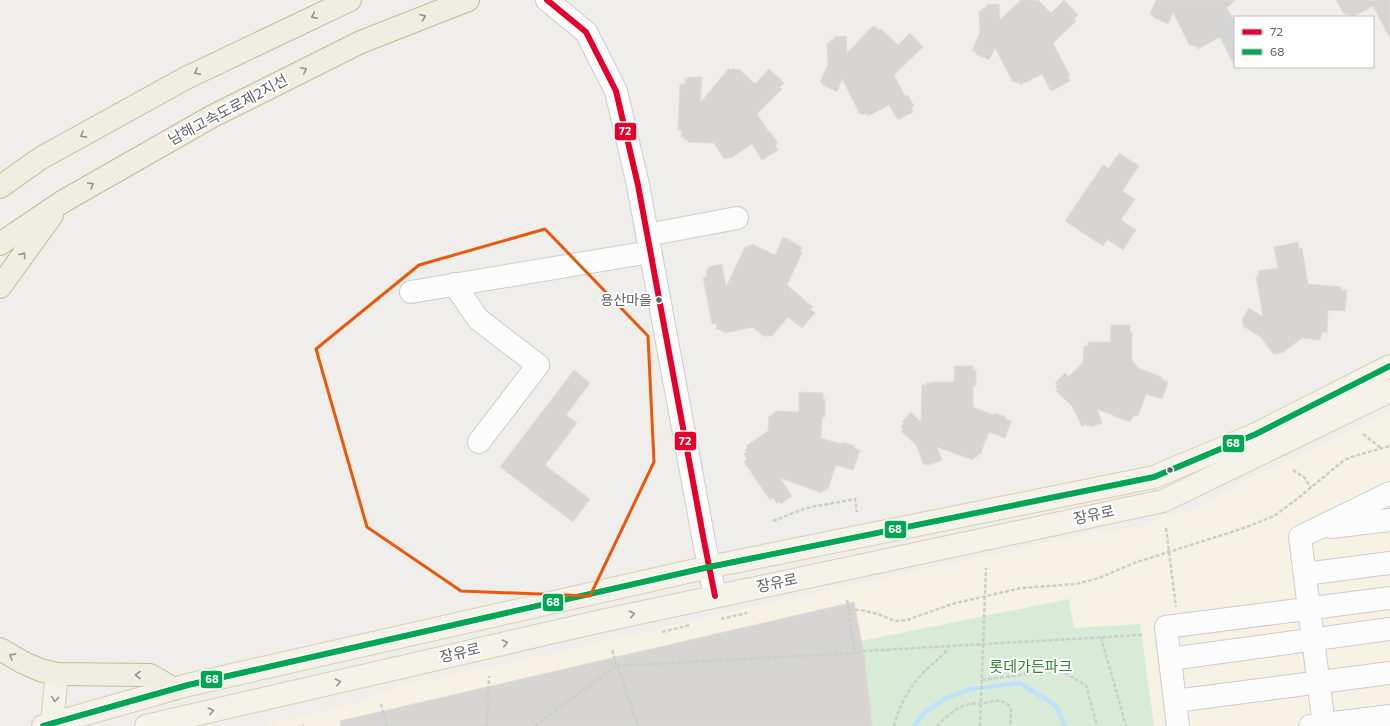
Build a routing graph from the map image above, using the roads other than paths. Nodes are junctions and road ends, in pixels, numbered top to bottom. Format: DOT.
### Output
graph roads {
  1 [pos="350,0"];
  2 [pos="468,0"];
  3 [pos="547,0"];
  4 [pos="41,158"];
  5 [pos="0,170"];
  6 [pos="0,187"];
  7 [pos="62,202"];
  8 [pos="737,218"];
  9 [pos="0,244"];
  10 [pos="648,244"];
  11 [pos="454,284"];
  12 [pos="0,287"];
  13 [pos="411,292"];
  14 [pos="1390,366"];
  15 [pos="1390,391"];
  16 [pos="479,442"];
  17 [pos="1390,493"];
  18 [pos="1390,520"];
  19 [pos="1315,529"];
  20 [pos="1390,563"];
  21 [pos="709,566"];
  22 [pos="1305,574"];
  23 [pos="715,596"];
  24 [pos="1390,598"];
  25 [pos="1309,608"];
  26 [pos="1390,628"];
  27 [pos="1313,639"];
  28 [pos="0,649"];
  29 [pos="1170,658"];
  30 [pos="1390,673"];
  31 [pos="57,674"];
  32 [pos="1318,682"];
  33 [pos="174,689"];
  34 [pos="1175,701"];
  35 [pos="1390,716"];
  36 [pos="189,721"];
  37 [pos="48,725"];
  38 [pos="1319,725"];
  39 [pos="146,726"];
  40 [pos="1178,726"];
  1 -- 4 [label="highway, one-way"];
  7 -- 2 [label="highway, 남해고속도로제2지선, one-way"];
  3 -- 10 [label="street"];
  4 -- 5 [label="highway"];
  4 -- 6 [label="highway"];
  7 -- 9 [label="highway, 남해고속도로제2지선"];
  12 -- 7 [label="highway, one-way"];
  8 -- 10 [label="street"];
  10 -- 11 [label="street"];
  10 -- 21 [label="street"];
  11 -- 13 [label="street"];
  11 -- 16 [label="street"];
  14 -- 21 [label="main road, 장유로"];
  15 -- 23 [label="main road, 장유로"];
  17 -- 19 [label="street"];
  18 -- 19 [label="street"];
  19 -- 22 [label="street"];
  20 -- 22 [label="street"];
  21 -- 23 [label="street"];
  21 -- 33 [label="main road, 장유로"];
  22 -- 25 [label="street"];
  36 -- 23 [label="main road, 장유로, one-way"];
  24 -- 25 [label="street"];
  25 -- 27 [label="street"];
  25 -- 29 [label="street"];
  26 -- 27 [label="street"];
  27 -- 29 [label="street"];
  27 -- 32 [label="street"];
  31 -- 28 [label="highway, one-way"];
  29 -- 34 [label="street"];
  30 -- 32 [label="street"];
  33 -- 31 [label="highway, one-way"];
  31 -- 37 [label="main road, one-way"];
  32 -- 34 [label="street"];
  32 -- 38 [label="street"];
  33 -- 37 [label="main road, 장유로"];
  34 -- 40 [label="street"];
  35 -- 38 [label="street"];
  36 -- 39 [label="main road, 장유로"];
}
